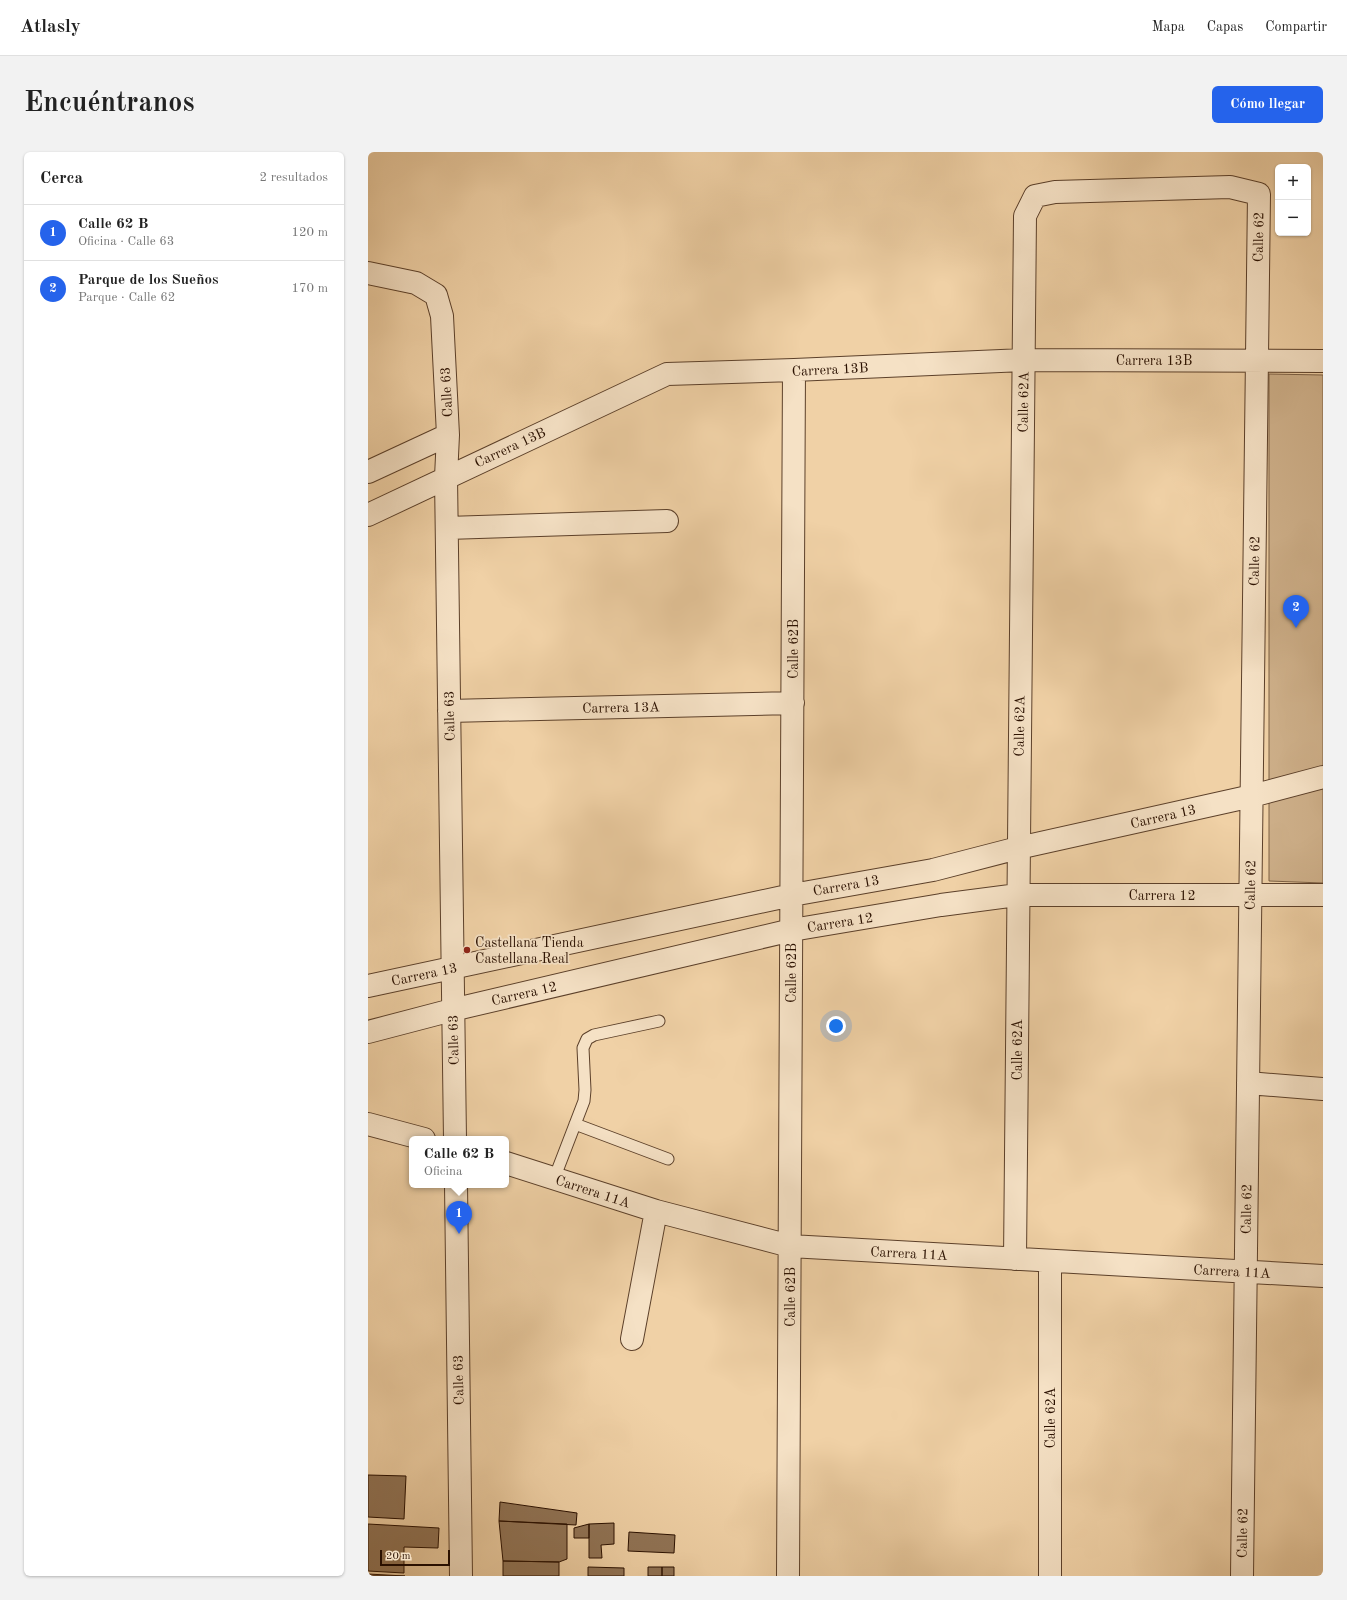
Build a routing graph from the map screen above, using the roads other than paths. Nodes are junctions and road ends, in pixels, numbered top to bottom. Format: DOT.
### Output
graph roads {
  1 [pos="1035,196"];
  2 [pos="368,273"];
  3 [pos="1024,360"];
  4 [pos="1257,360"];
  5 [pos="1323,360"];
  6 [pos="794,370"];
  7 [pos="448,435"];
  8 [pos="368,472"];
  9 [pos="446,477"];
  10 [pos="368,515"];
  11 [pos="667,521"];
  12 [pos="447,528"];
  13 [pos="793,703"];
  14 [pos="449,711"];
  15 [pos="1323,777"];
  16 [pos="1252,796"];
  17 [pos="1018,848"];
  18 [pos="792,894"];
  19 [pos="1018,895"];
  20 [pos="1250,895"];
  21 [pos="1323,896"];
  22 [pos="792,930"];
  23 [pos="452,967"];
  24 [pos="368,986"];
  25 [pos="452,1010"];
  26 [pos="659,1022"];
  27 [pos="368,1032"];
  28 [pos="1248,1083"];
  29 [pos="1323,1089"];
  30 [pos="368,1124"];
  31 [pos="575,1124"];
  32 [pos="413,1136"];
  33 [pos="455,1136"];
  34 [pos="668,1159"];
  35 [pos="509,1164"];
  36 [pos="554,1179"];
  37 [pos="456,1188"];
  38 [pos="656,1211"];
  39 [pos="790,1246"];
  40 [pos="1015,1259"];
  41 [pos="1050,1261"];
  42 [pos="1246,1272"];
  43 [pos="1323,1276"];
  44 [pos="632,1339"];
  45 [pos="461,1576"];
  46 [pos="788,1576"];
  47 [pos="1050,1576"];
  48 [pos="1242,1576"];
  1 -- 3 [label="street, Calle 62A"];
  1 -- 4 [label="street, Calle 62"];
  2 -- 7 [label="street, Calle 63"];
  3 -- 4 [label="street, Carrera 13B"];
  3 -- 6 [label="street, Carrera 13B"];
  3 -- 17 [label="street, Calle 62A"];
  4 -- 5 [label="street, Carrera 13B"];
  4 -- 16 [label="street, Calle 62"];
  6 -- 9 [label="street, Carrera 13B"];
  6 -- 13 [label="street, Calle 62B"];
  7 -- 8 [label="street"];
  7 -- 9 [label="street, Calle 63"];
  9 -- 10 [label="street, Carrera 13B"];
  9 -- 12 [label="street, Calle 63"];
  11 -- 12 [label="street"];
  12 -- 14 [label="street, Calle 63"];
  13 -- 14 [label="street, Carrera 13A"];
  13 -- 18 [label="street, Calle 62B"];
  14 -- 23 [label="street, Calle 63"];
  15 -- 16 [label="street, Carrera 13"];
  16 -- 17 [label="street, Carrera 13"];
  16 -- 20 [label="street, Calle 62"];
  17 -- 18 [label="street, Carrera 13"];
  17 -- 19 [label="street, Calle 62A"];
  18 -- 22 [label="street, Calle 62B"];
  18 -- 23 [label="street, Carrera 13"];
  19 -- 20 [label="street, Carrera 12"];
  19 -- 22 [label="street, Carrera 12"];
  19 -- 40 [label="street, Calle 62A"];
  20 -- 21 [label="street, Carrera 12"];
  20 -- 28 [label="street, Calle 62"];
  22 -- 25 [label="street, Carrera 12"];
  22 -- 39 [label="street, Calle 62B"];
  23 -- 24 [label="street, Carrera 13"];
  23 -- 25 [label="street, Calle 63"];
  25 -- 27 [label="street, Carrera 12"];
  25 -- 33 [label="street, Calle 63"];
  26 -- 31 [label="lane"];
  28 -- 29 [label="street"];
  28 -- 42 [label="street, Calle 62"];
  30 -- 32 [label="street"];
  31 -- 34 [label="lane"];
  31 -- 36 [label="lane"];
  35 -- 36 [label="street, Carrera 11A"];
  36 -- 38 [label="street, Carrera 11A"];
  37 -- 45 [label="street, Calle 63"];
  38 -- 39 [label="street, Carrera 11A"];
  38 -- 44 [label="street"];
  39 -- 40 [label="street, Carrera 11A"];
  39 -- 46 [label="street, Calle 62B"];
  40 -- 41 [label="street, Carrera 11A"];
  41 -- 42 [label="street, Carrera 11A"];
  41 -- 47 [label="street, Calle 62A"];
  42 -- 43 [label="street, Carrera 11A"];
  42 -- 48 [label="street, Calle 62"];
}
